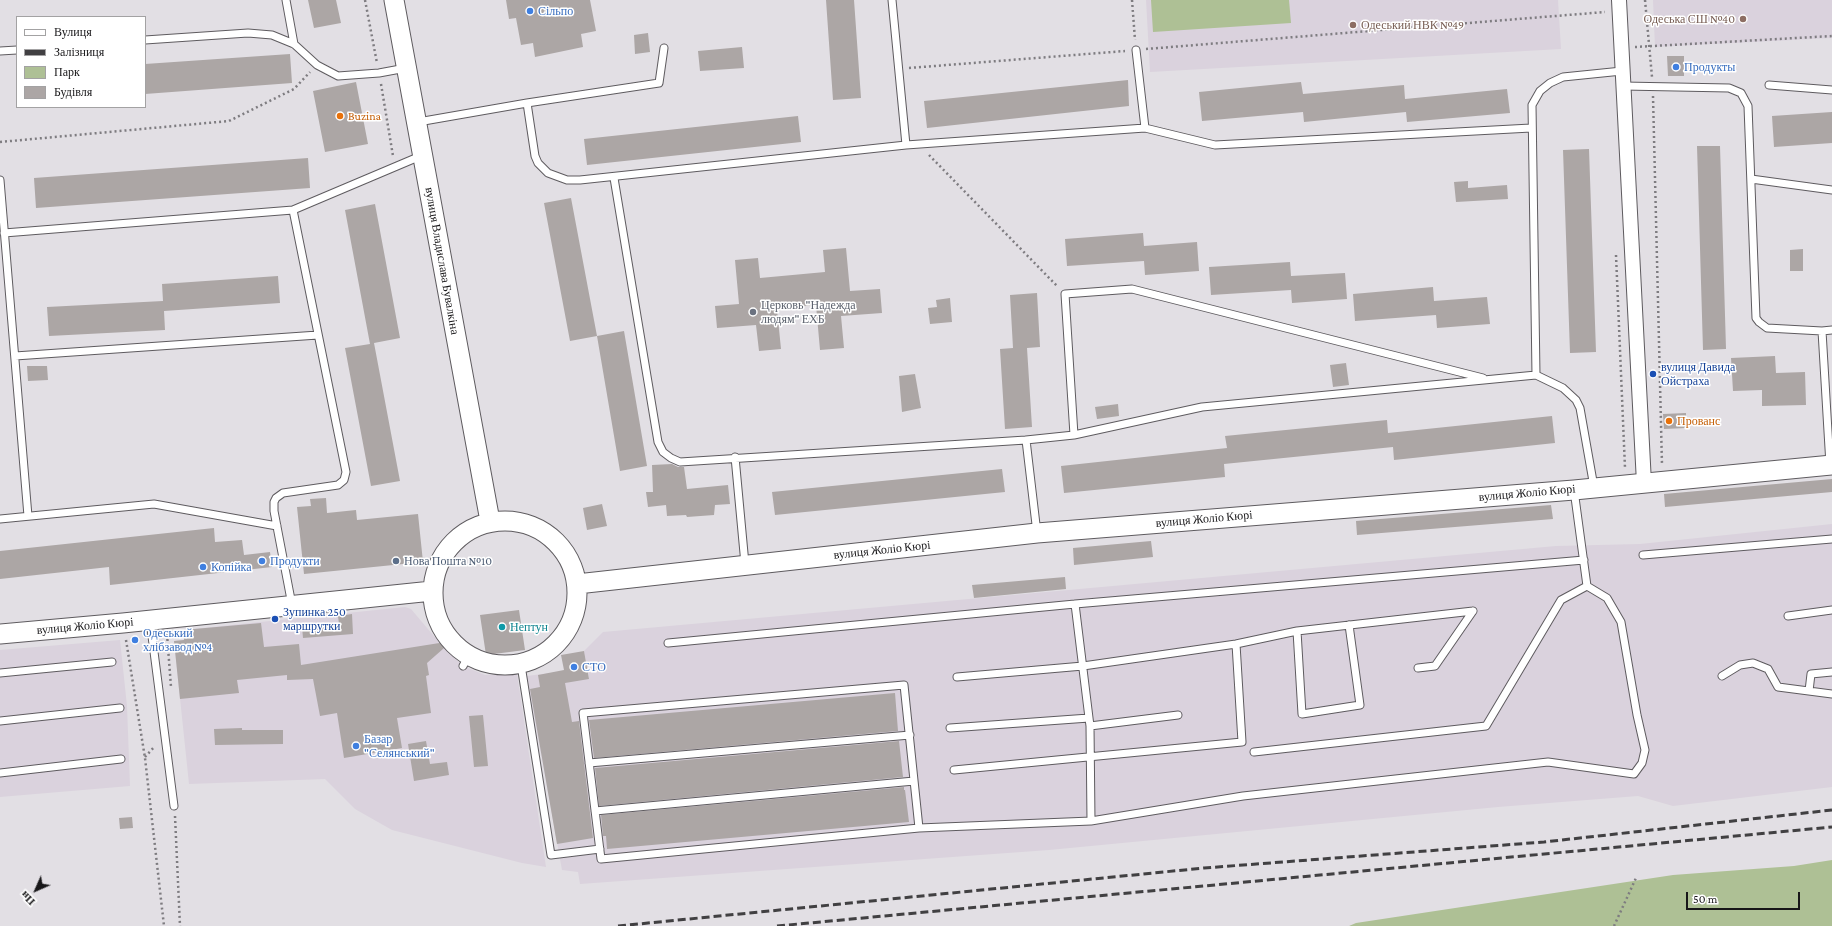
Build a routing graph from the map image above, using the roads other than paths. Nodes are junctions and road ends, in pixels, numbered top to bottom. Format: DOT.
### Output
graph roads {
  1 [pos="286,0"];
  2 [pos="394,0"];
  3 [pos="892,0"];
  4 [pos="1619,0"];
  5 [pos="146,40"];
  6 [pos="294,44"];
  7 [pos="664,48"];
  8 [pos="16,50"];
  9 [pos="1136,50"];
  10 [pos="0,51"];
  11 [pos="406,68"];
  12 [pos="1622,71"];
  13 [pos="1769,85"];
  14 [pos="1623,86"];
  15 [pos="1832,90"];
  16 [pos="527,103"];
  17 [pos="416,123"];
  18 [pos="1145,128"];
  19 [pos="1531,128"];
  20 [pos="906,145"];
  21 [pos="423,155"];
  22 [pos="614,178"];
  23 [pos="1751,179"];
  24 [pos="0,180"];
  25 [pos="1832,190"];
  26 [pos="293,210"];
  27 [pos="4,233"];
  28 [pos="1822,330"];
  29 [pos="1832,330"];
  30 [pos="318,336"];
  31 [pos="15,356"];
  32 [pos="1536,375"];
  33 [pos="1489,380"];
  34 [pos="1074,435"];
  35 [pos="1026,440"];
  36 [pos="735,457"];
  37 [pos="1831,465"];
  38 [pos="1644,483"];
  39 [pos="1594,488"];
  40 [pos="1574,490"];
  41 [pos="28,516"];
  42 [pos="0,519"];
  43 [pos="490,521"];
  44 [pos="277,526"];
  45 [pos="1037,533"];
  46 [pos="1832,539"];
  47 [pos="1643,554"];
  48 [pos="1584,560"];
  49 [pos="745,564"];
  50 [pos="577,584"];
  51 [pos="1587,586"];
  52 [pos="432,591"];
  53 [pos="1075,604"];
  54 [pos="292,606"];
  55 [pos="1832,610"];
  56 [pos="1788,616"];
  57 [pos="150,620"];
  58 [pos="1349,625"];
  59 [pos="1297,631"];
  60 [pos="0,634"];
  61 [pos="668,643"];
  62 [pos="1236,644"];
  63 [pos="112,662"];
  64 [pos="521,665"];
  65 [pos="1082,666"];
  66 [pos="1418,668"];
  67 [pos="1832,672"];
  68 [pos="0,673"];
  69 [pos="1722,676"];
  70 [pos="957,677"];
  71 [pos="1809,691"];
  72 [pos="1832,694"];
  73 [pos="120,708"];
  74 [pos="1178,715"];
  75 [pos="1089,718"];
  76 [pos="0,721"];
  77 [pos="1090,726"];
  78 [pos="950,728"];
  79 [pos="910,736"];
  80 [pos="1254,752"];
  81 [pos="1089,758"];
  82 [pos="121,759"];
  83 [pos="589,763"];
  84 [pos="954,770"];
  85 [pos="0,772"];
  86 [pos="914,781"];
  87 [pos="174,806"];
  88 [pos="595,811"];
  89 [pos="1091,820"];
  90 [pos="919,828"];
  91 [pos="600,849"];
  1 -- 6 [label="lane"];
  2 -- 11 [label="street, вулиця Владислава Бувалкіна"];
  3 -- 20 [label="lane"];
  4 -- 12 [label="street"];
  5 -- 6 [label="lane"];
  6 -- 11 [label="lane"];
  7 -- 16 [label="lane"];
  8 -- 10 [label="lane"];
  9 -- 18 [label="lane"];
  11 -- 17 [label="street, вулиця Владислава Бувалкіна"];
  12 -- 14 [label="street"];
  12 -- 19 [label="lane"];
  13 -- 15 [label="lane"];
  14 -- 23 [label="lane"];
  14 -- 38 [label="street"];
  16 -- 17 [label="lane"];
  16 -- 22 [label="lane"];
  17 -- 21 [label="street, вулиця Владислава Бувалкіна"];
  18 -- 19 [label="lane"];
  18 -- 20 [label="lane"];
  19 -- 32 [label="lane"];
  20 -- 22 [label="lane"];
  21 -- 26 [label="lane"];
  21 -- 43 [label="street, вулиця Владислава Бувалкіна"];
  22 -- 36 [label="lane"];
  23 -- 25 [label="lane"];
  23 -- 28 [label="lane"];
  24 -- 27 [label="lane"];
  26 -- 27 [label="lane"];
  26 -- 30 [label="lane"];
  27 -- 31 [label="lane"];
  28 -- 29 [label="lane"];
  28 -- 37 [label="lane"];
  30 -- 31 [label="lane"];
  30 -- 44 [label="lane"];
  31 -- 41 [label="lane"];
  32 -- 33 [label="lane"];
  32 -- 39 [label="lane"];
  33 -- 34 [label="lane"];
  33 -- 34 [label="lane"];
  34 -- 35 [label="lane"];
  35 -- 36 [label="lane"];
  35 -- 45 [label="lane"];
  36 -- 49 [label="lane"];
  37 -- 38 [label="street, вулиця Жоліо Кюрі"];
  38 -- 39 [label="street, вулиця Жоліо Кюрі"];
  39 -- 40 [label="street, вулиця Жоліо Кюрі"];
  40 -- 45 [label="street, вулиця Жоліо Кюрі"];
  40 -- 48 [label="lane"];
  41 -- 42 [label="lane"];
  41 -- 44 [label="lane"];
  43 -- 50 [label="street"];
  43 -- 52 [label="street"];
  44 -- 54 [label="lane"];
  45 -- 49 [label="street, вулиця Жоліо Кюрі"];
  46 -- 47 [label="lane"];
  48 -- 51 [label="lane"];
  48 -- 53 [label="lane"];
  49 -- 50 [label="street, вулиця Жоліо Кюрі"];
  50 -- 64 [label="street"];
  51 -- 80 [label="lane"];
  51 -- 89 [label="lane"];
  52 -- 54 [label="street, вулиця Жоліо Кюрі"];
  52 -- 64 [label="street"];
  53 -- 61 [label="lane"];
  53 -- 65 [label="lane"];
  54 -- 57 [label="street, вулиця Жоліо Кюрі"];
  55 -- 56 [label="lane"];
  57 -- 60 [label="street, вулиця Жоліо Кюрі"];
  57 -- 87 [label="lane"];
  58 -- 59 [label="lane"];
  58 -- 59 [label="lane"];
  58 -- 66 [label="lane"];
  59 -- 62 [label="lane"];
  62 -- 65 [label="lane"];
  62 -- 81 [label="lane"];
  63 -- 68 [label="lane"];
  64 -- 91 [label="lane"];
  65 -- 70 [label="lane"];
  65 -- 75 [label="lane"];
  67 -- 71 [label="lane"];
  69 -- 71 [label="lane"];
  71 -- 72 [label="lane"];
  73 -- 76 [label="lane"];
  74 -- 77 [label="lane"];
  75 -- 77 [label="lane"];
  75 -- 78 [label="lane"];
  77 -- 81 [label="lane"];
  79 -- 83 [label="lane"];
  79 -- 83 [label="lane"];
  79 -- 86 [label="lane"];
  81 -- 84 [label="lane"];
  81 -- 89 [label="lane"];
  82 -- 85 [label="lane"];
  83 -- 88 [label="lane"];
  86 -- 88 [label="lane"];
  86 -- 90 [label="lane"];
  88 -- 91 [label="lane"];
  89 -- 90 [label="lane"];
  90 -- 91 [label="lane"];
}
